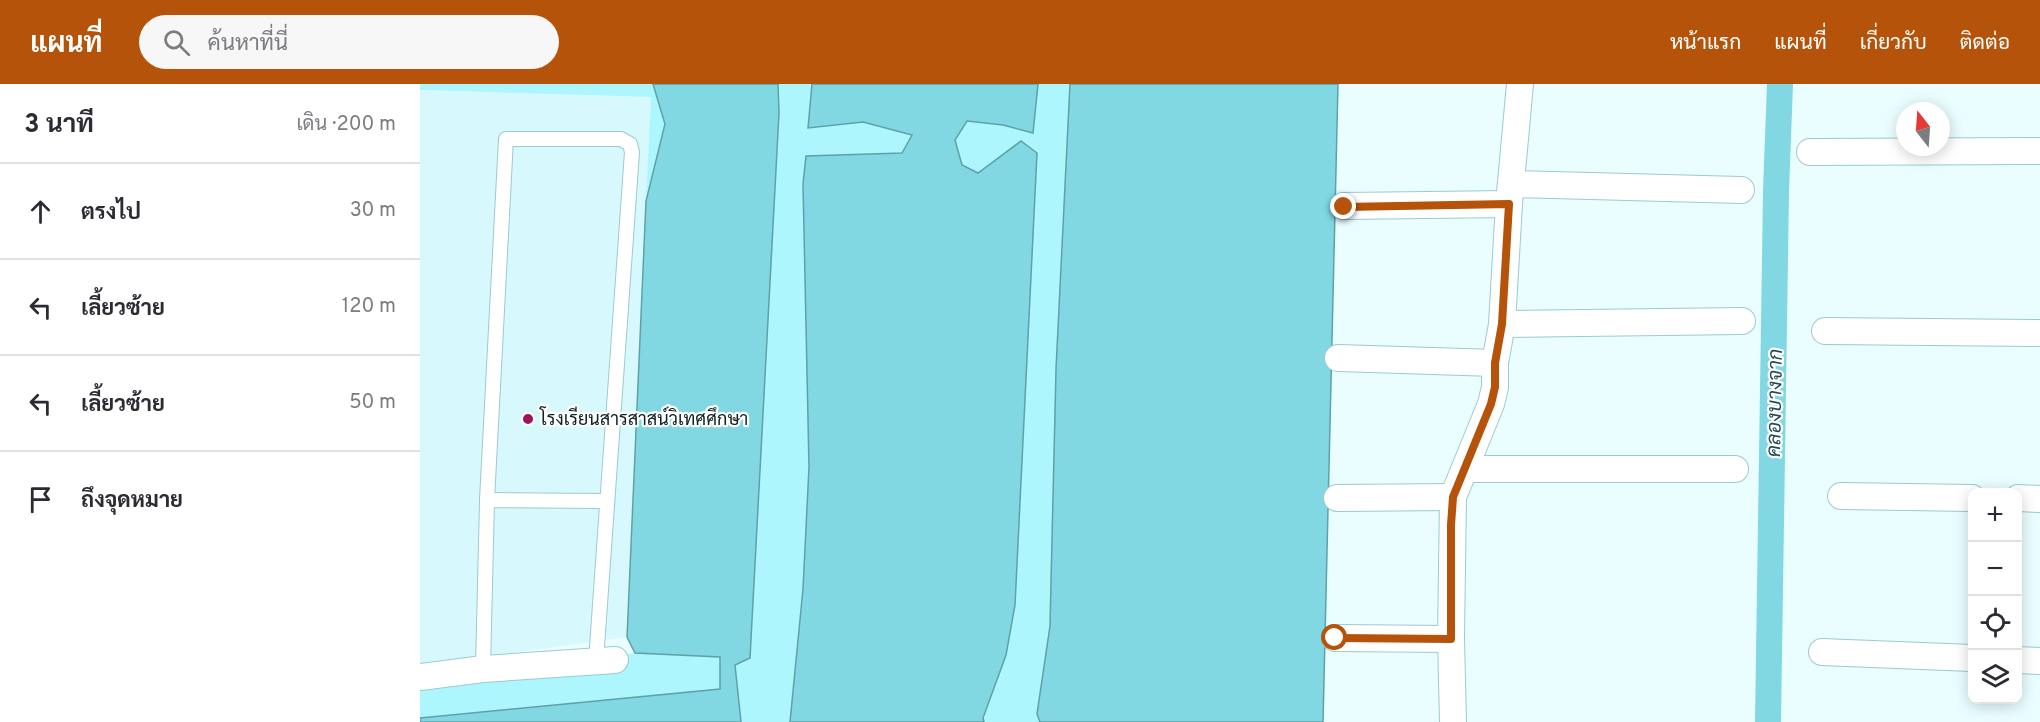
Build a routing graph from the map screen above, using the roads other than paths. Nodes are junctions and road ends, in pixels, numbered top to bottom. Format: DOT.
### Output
graph roads {
  1 [pos="1520,84"];
  2 [pos="2040,151"];
  3 [pos="1810,152"];
  4 [pos="1741,190"];
  5 [pos="1510,194"];
  6 [pos="1344,207"];
  7 [pos="1742,321"];
  8 [pos="1502,324"];
  9 [pos="1825,331"];
  10 [pos="2040,333"];
  11 [pos="1338,358"];
  12 [pos="1495,363"];
  13 [pos="1464,469"];
  14 [pos="1735,469"];
  15 [pos="1841,496"];
  16 [pos="1453,497"];
  17 [pos="1337,498"];
  18 [pos="1968,498"];
  19 [pos="2022,498"];
  20 [pos="2040,499"];
  21 [pos="487,500"];
  22 [pos="606,501"];
  23 [pos="1335,638"];
  24 [pos="1451,639"];
  25 [pos="1822,652"];
  26 [pos="1968,658"];
  27 [pos="2022,660"];
  28 [pos="605,661"];
  29 [pos="2040,661"];
  30 [pos="483,669"];
  31 [pos="420,676"];
  32 [pos="1453,722"];
  1 -- 5 [label="street"];
  2 -- 3 [label="street"];
  4 -- 5 [label="street"];
  5 -- 6 [label="street"];
  5 -- 8 [label="street"];
  7 -- 8 [label="street"];
  8 -- 12 [label="street"];
  9 -- 10 [label="street"];
  11 -- 12 [label="street"];
  12 -- 13 [label="street"];
  13 -- 14 [label="street"];
  13 -- 16 [label="street"];
  15 -- 18 [label="street"];
  16 -- 17 [label="street"];
  16 -- 24 [label="street"];
  19 -- 20 [label="street"];
  21 -- 22 [label="lane"];
  21 -- 22 [label="lane"];
  21 -- 30 [label="lane"];
  22 -- 28 [label="lane"];
  23 -- 24 [label="street"];
  24 -- 32 [label="street"];
  25 -- 26 [label="street"];
  27 -- 29 [label="street"];
  28 -- 30 [label="street"];
  30 -- 31 [label="street"];
}
